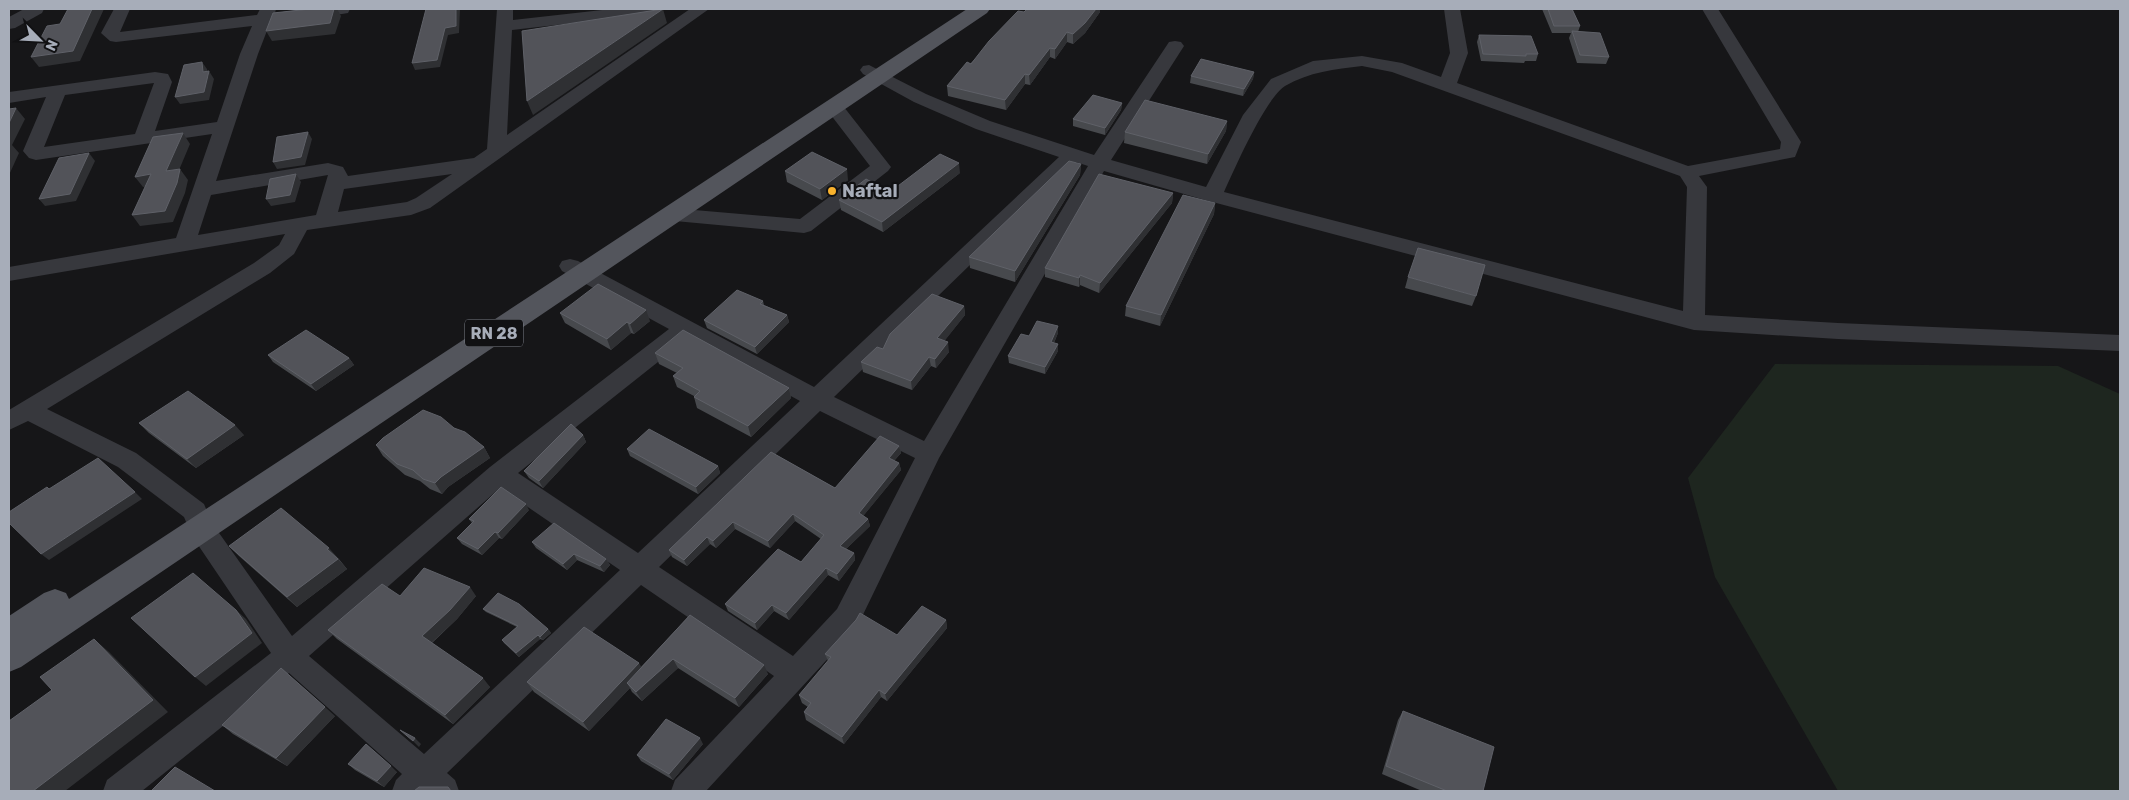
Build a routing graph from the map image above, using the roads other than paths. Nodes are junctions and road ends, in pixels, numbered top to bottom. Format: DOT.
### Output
graph roads {
  1 [pos="36,9"];
  2 [pos="122,9"];
  3 [pos="342,9"];
  4 [pos="653,9"];
  5 [pos="701,9"];
  6 [pos="961,9"];
  7 [pos="980,9"];
  8 [pos="1452,9"];
  9 [pos="1710,9"];
  10 [pos="266,14"];
  11 [pos="504,18"];
  12 [pos="9,24"];
  13 [pos="1175,46"];
  14 [pos="874,72"];
  15 [pos="1447,86"];
  16 [pos="58,90"];
  17 [pos="9,98"];
  18 [pos="834,106"];
  19 [pos="224,126"];
  20 [pos="143,139"];
  21 [pos="497,151"];
  22 [pos="1072,155"];
  23 [pos="480,163"];
  24 [pos="1099,163"];
  25 [pos="1688,172"];
  26 [pos="336,184"];
  27 [pos="202,190"];
  28 [pos="1212,195"];
  29 [pos="671,215"];
  30 [pos="325,220"];
  31 [pos="300,224"];
  32 [pos="184,245"];
  33 [pos="577,269"];
  34 [pos="9,275"];
  35 [pos="1694,322"];
  36 [pos="686,328"];
  37 [pos="2120,343"];
  38 [pos="817,399"];
  39 [pos="18,416"];
  40 [pos="929,454"];
  41 [pos="499,474"];
  42 [pos="198,520"];
  43 [pos="640,569"];
  44 [pos="9,633"];
  45 [pos="9,656"];
  46 [pos="289,656"];
  47 [pos="795,674"];
  48 [pos="425,786"];
  49 [pos="118,791"];
  50 [pos="686,791"];
  1 -- 12 [label="street"];
  2 -- 10 [label="street"];
  3 -- 10 [label="street"];
  4 -- 11 [label="street"];
  5 -- 21 [label="street"];
  6 -- 14 [label="main road, RN 28"];
  7 -- 14 [label="main road, RN 28"];
  8 -- 15 [label="street"];
  9 -- 25 [label="street"];
  10 -- 19 [label="street"];
  11 -- 21 [label="street"];
  13 -- 24 [label="street"];
  14 -- 18 [label="main road, RN 28"];
  14 -- 22 [label="street"];
  14 -- 33 [label="main road, RN 28"];
  15 -- 25 [label="street"];
  15 -- 28 [label="street"];
  16 -- 17 [label="street"];
  16 -- 20 [label="street"];
  16 -- 20 [label="street"];
  18 -- 29 [label="main road, RN 28"];
  18 -- 29 [label="street"];
  19 -- 20 [label="street"];
  19 -- 27 [label="street"];
  21 -- 23 [label="street"];
  22 -- 24 [label="street"];
  22 -- 38 [label="street"];
  23 -- 26 [label="street"];
  23 -- 30 [label="street"];
  24 -- 28 [label="street"];
  24 -- 40 [label="street"];
  25 -- 35 [label="street"];
  26 -- 27 [label="street"];
  26 -- 30 [label="street"];
  27 -- 32 [label="street"];
  28 -- 35 [label="street"];
  29 -- 33 [label="main road, RN 28"];
  30 -- 31 [label="street"];
  31 -- 32 [label="street"];
  31 -- 39 [label="street"];
  32 -- 34 [label="street"];
  33 -- 36 [label="street"];
  33 -- 42 [label="main road, RN 28"];
  35 -- 37 [label="street"];
  36 -- 38 [label="street"];
  36 -- 41 [label="street"];
  38 -- 40 [label="street"];
  38 -- 43 [label="street"];
  39 -- 42 [label="street"];
  40 -- 47 [label="street"];
  41 -- 43 [label="street"];
  41 -- 46 [label="street"];
  42 -- 44 [label="main road, RN 28"];
  42 -- 45 [label="main road, RN 28"];
  42 -- 46 [label="street"];
  43 -- 47 [label="street"];
  43 -- 48 [label="street"];
  46 -- 48 [label="street"];
  46 -- 49 [label="street"];
  47 -- 50 [label="street"];
}
